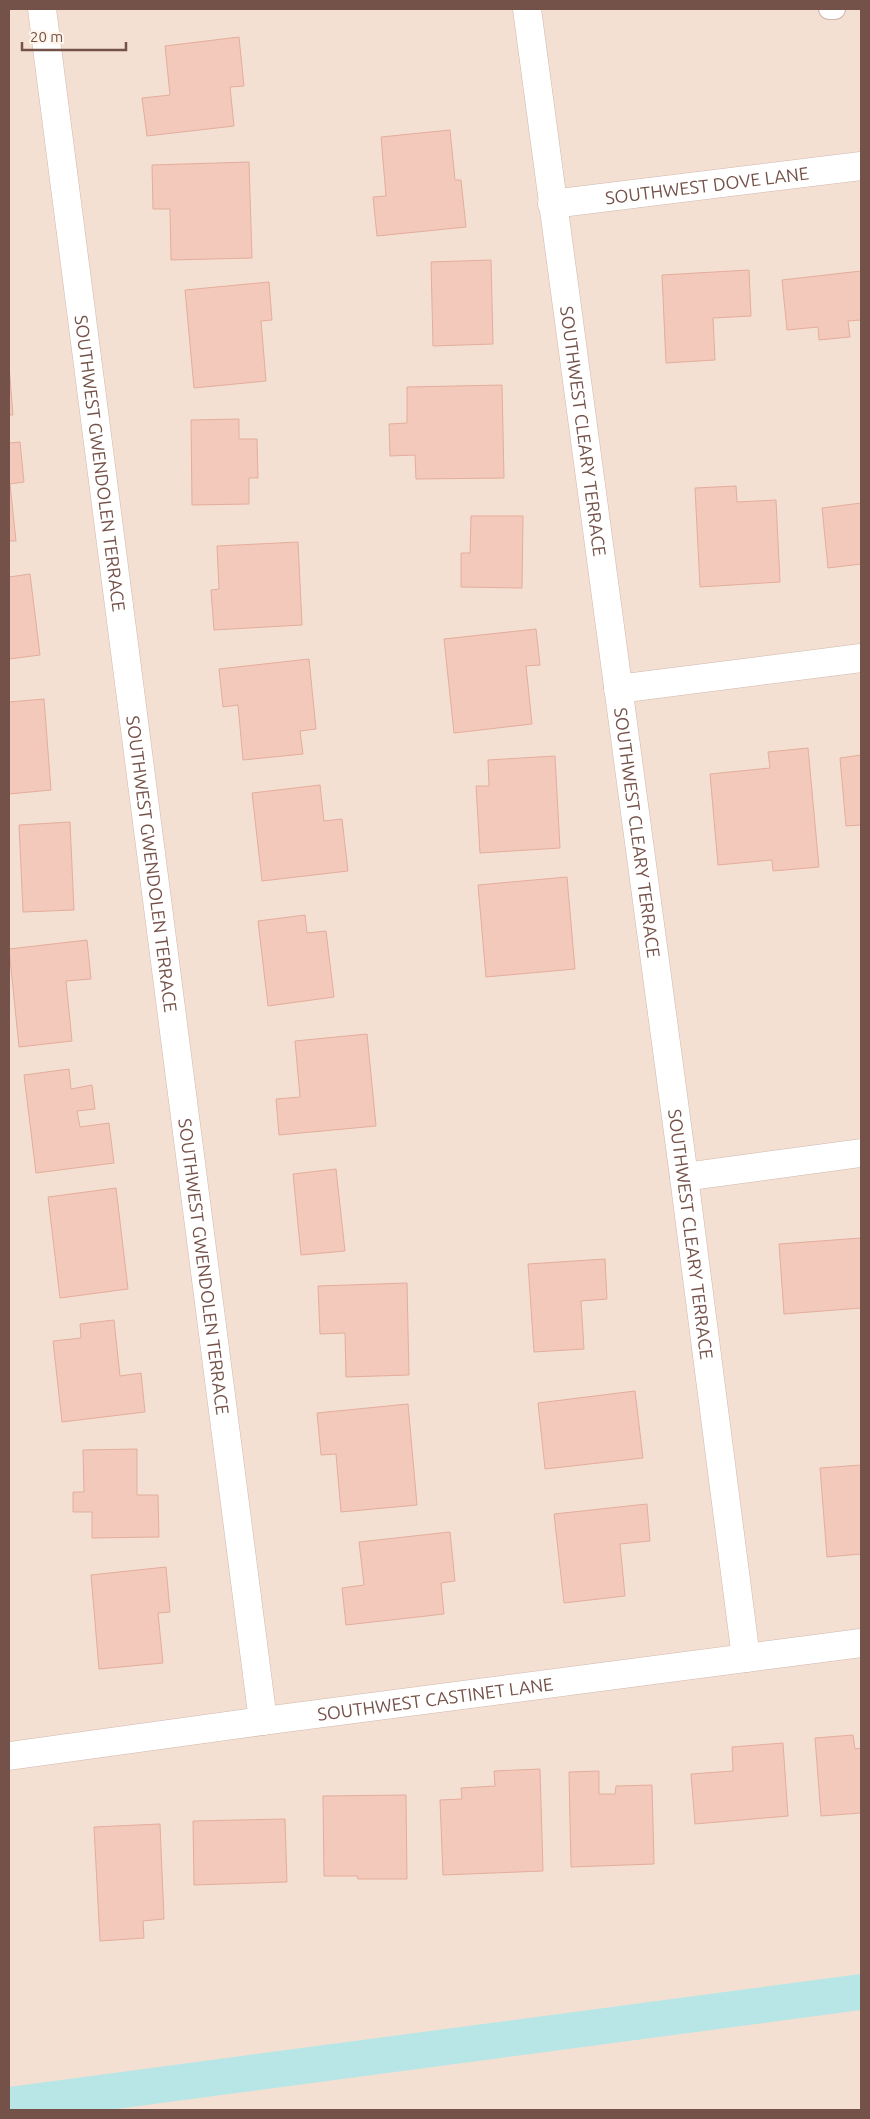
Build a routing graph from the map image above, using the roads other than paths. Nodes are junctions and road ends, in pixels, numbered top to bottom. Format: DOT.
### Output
graph roads {
  1 [pos="42,9"];
  2 [pos="527,9"];
  3 [pos="829,9"];
  4 [pos="834,9"];
  5 [pos="861,166"];
  6 [pos="552,204"];
  7 [pos="861,658"];
  8 [pos="618,689"];
  9 [pos="861,1153"];
  10 [pos="684,1177"];
  11 [pos="861,1643"];
  12 [pos="746,1658"];
  13 [pos="264,1721"];
  14 [pos="9,1756"];
  1 -- 13 [label="street, SOUTHWEST GWENDOLEN TERRACE"];
  2 -- 6 [label="street, SOUTHWEST CLEARY TERRACE"];
  3 -- 4 [label="lane"];
  5 -- 6 [label="street, SOUTHWEST DOVE LANE"];
  6 -- 8 [label="street, SOUTHWEST CLEARY TERRACE"];
  7 -- 8 [label="street"];
  8 -- 10 [label="street, SOUTHWEST CLEARY TERRACE"];
  9 -- 10 [label="street"];
  10 -- 12 [label="street, SOUTHWEST CLEARY TERRACE"];
  11 -- 12 [label="street, SOUTHWEST CASTINET LANE"];
  12 -- 13 [label="street, SOUTHWEST CASTINET LANE"];
  13 -- 14 [label="street, SOUTHWEST CASTINET LANE"];
}
